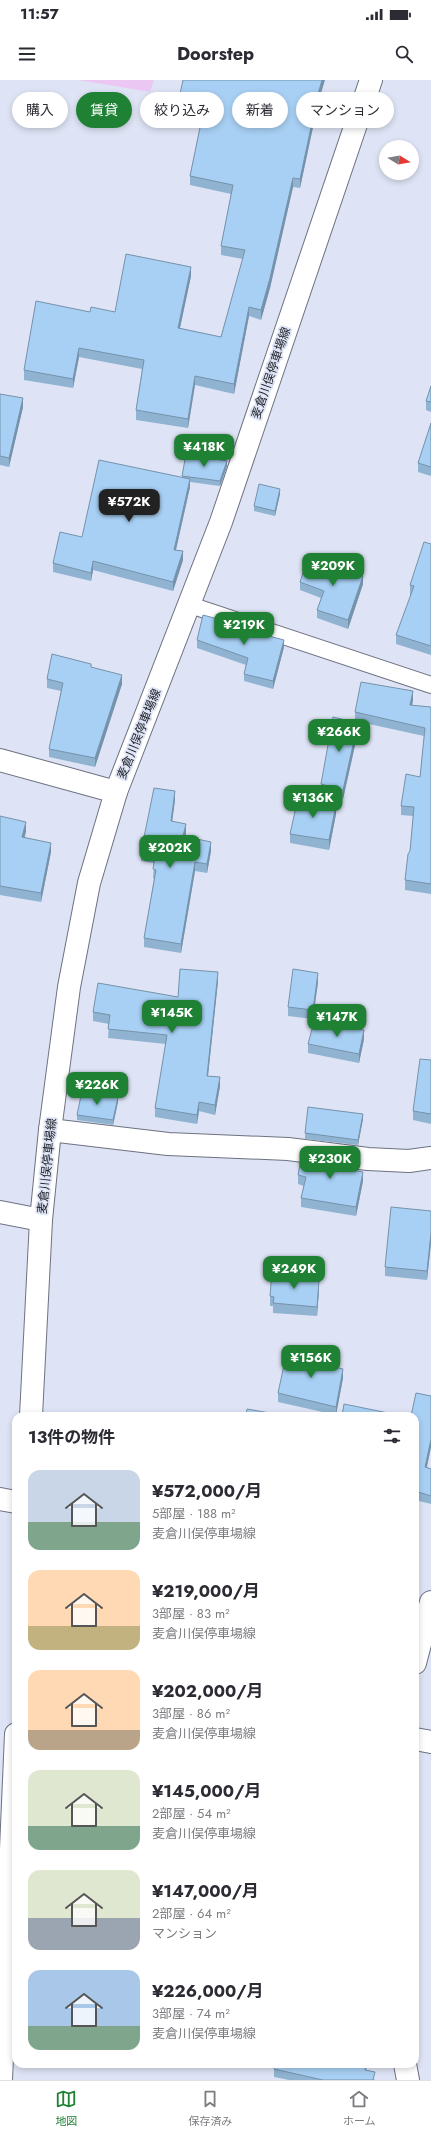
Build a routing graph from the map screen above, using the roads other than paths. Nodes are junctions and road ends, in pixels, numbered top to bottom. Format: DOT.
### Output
graph roads {
  1 [pos="371,80"];
  2 [pos="190,605"];
  3 [pos="431,686"];
  4 [pos="0,760"];
  5 [pos="116,792"];
  6 [pos="50,1130"];
  7 [pos="431,1158"];
  8 [pos="0,1212"];
  9 [pos="41,1220"];
  10 [pos="31,1412"];
  11 [pos="0,1499"];
  12 [pos="12,1501"];
  13 [pos="431,1602"];
  14 [pos="419,1648"];
  15 [pos="419,1740"];
  16 [pos="431,1742"];
  17 [pos="12,1826"];
  18 [pos="406,2068"];
  19 [pos="1,2080"];
  20 [pos="408,2080"];
  1 -- 2 [label="main road, 麦倉川俣停車場線"];
  2 -- 3 [label="lane"];
  2 -- 5 [label="main road, 麦倉川俣停車場線"];
  4 -- 5 [label="main road"];
  5 -- 6 [label="main road, 麦倉川俣停車場線"];
  6 -- 7 [label="main road"];
  6 -- 9 [label="main road, 麦倉川俣停車場線"];
  8 -- 9 [label="main road"];
  9 -- 10 [label="main road, 麦倉川俣停車場線"];
  11 -- 12 [label="main road"];
  13 -- 14 [label="main road"];
  15 -- 16 [label="main road"];
  17 -- 19 [label="main road"];
  18 -- 20 [label="main road"];
}
